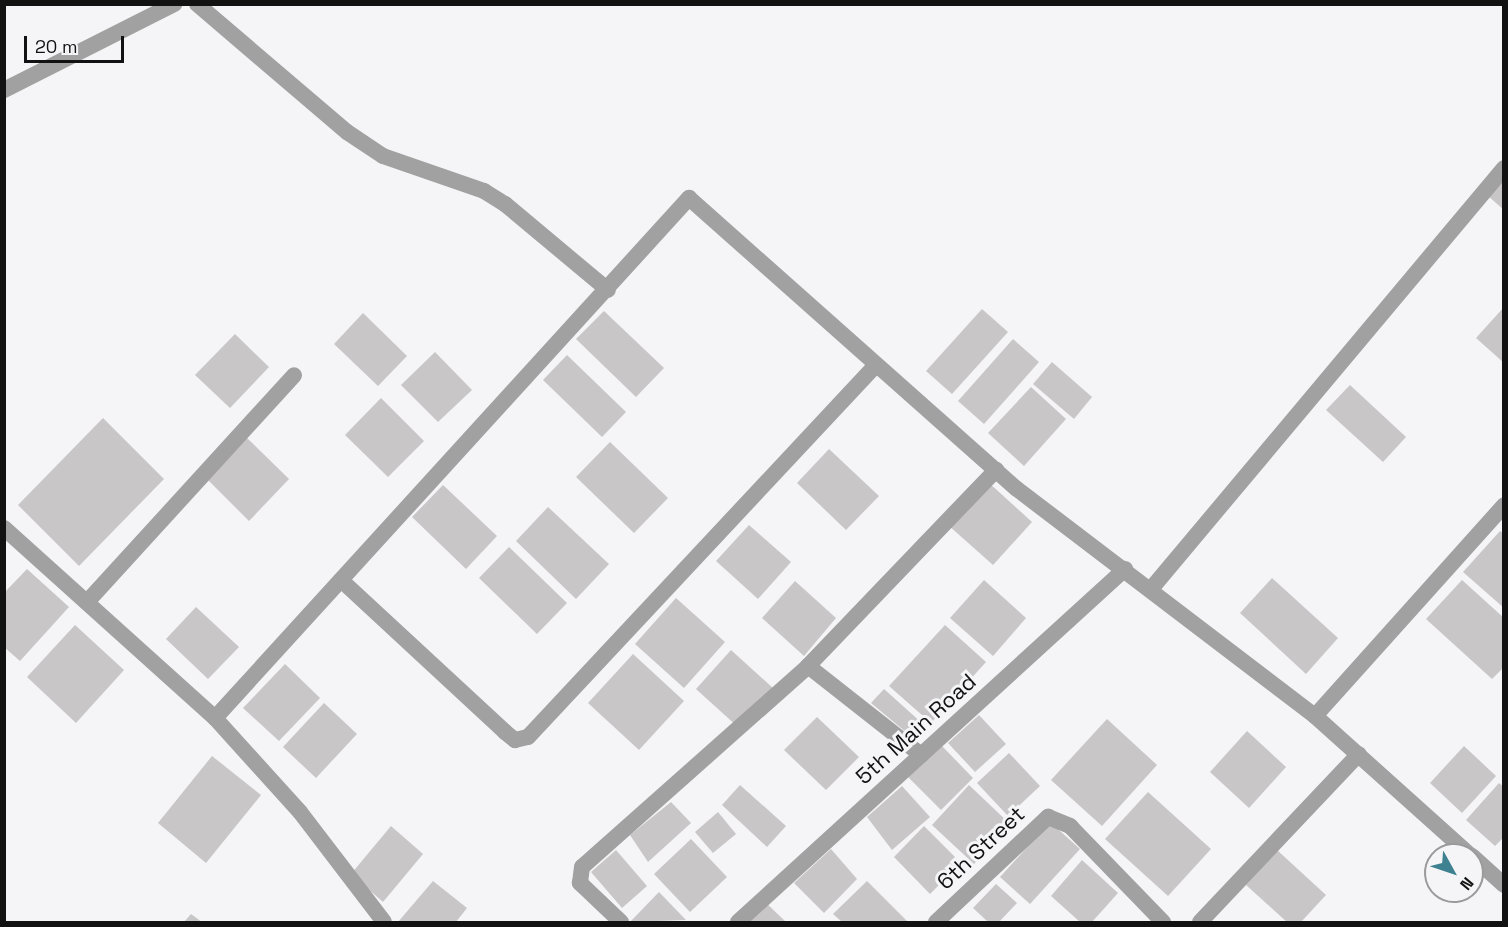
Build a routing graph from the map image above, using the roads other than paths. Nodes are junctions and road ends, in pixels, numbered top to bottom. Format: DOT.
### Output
graph roads {
  1 [pos="174,4"];
  2 [pos="197,4"];
  3 [pos="4,90"];
  4 [pos="1503,168"];
  5 [pos="608,290"];
  6 [pos="876,365"];
  7 [pos="294,375"];
  8 [pos="996,470"];
  9 [pos="1503,505"];
  10 [pos="4,528"];
  11 [pos="1125,568"];
  12 [pos="341,580"];
  13 [pos="1151,589"];
  14 [pos="87,602"];
  15 [pos="808,666"];
  16 [pos="1315,716"];
  17 [pos="215,717"];
  18 [pos="1359,754"];
  19 [pos="921,755"];
  20 [pos="1457,843"];
  21 [pos="1484,868"];
  22 [pos="1503,885"];
  23 [pos="384,922"];
  24 [pos="621,922"];
  25 [pos="738,922"];
  26 [pos="936,922"];
  27 [pos="1163,922"];
  28 [pos="1200,922"];
  1 -- 3 [label="street"];
  2 -- 5 [label="street"];
  4 -- 13 [label="street"];
  5 -- 6 [label="street"];
  5 -- 12 [label="street"];
  6 -- 8 [label="street"];
  6 -- 12 [label="street"];
  7 -- 14 [label="street"];
  8 -- 11 [label="street"];
  8 -- 15 [label="street"];
  9 -- 16 [label="street"];
  10 -- 14 [label="street"];
  11 -- 13 [label="street"];
  11 -- 19 [label="street, 5th Main Road"];
  12 -- 17 [label="street"];
  13 -- 16 [label="street"];
  14 -- 17 [label="street"];
  15 -- 19 [label="street"];
  15 -- 24 [label="street"];
  16 -- 18 [label="street"];
  17 -- 23 [label="street"];
  18 -- 20 [label="street"];
  18 -- 28 [label="street"];
  19 -- 25 [label="street, 5th Main Road"];
  21 -- 22 [label="street"];
  26 -- 27 [label="street, 6th Street"];
}
